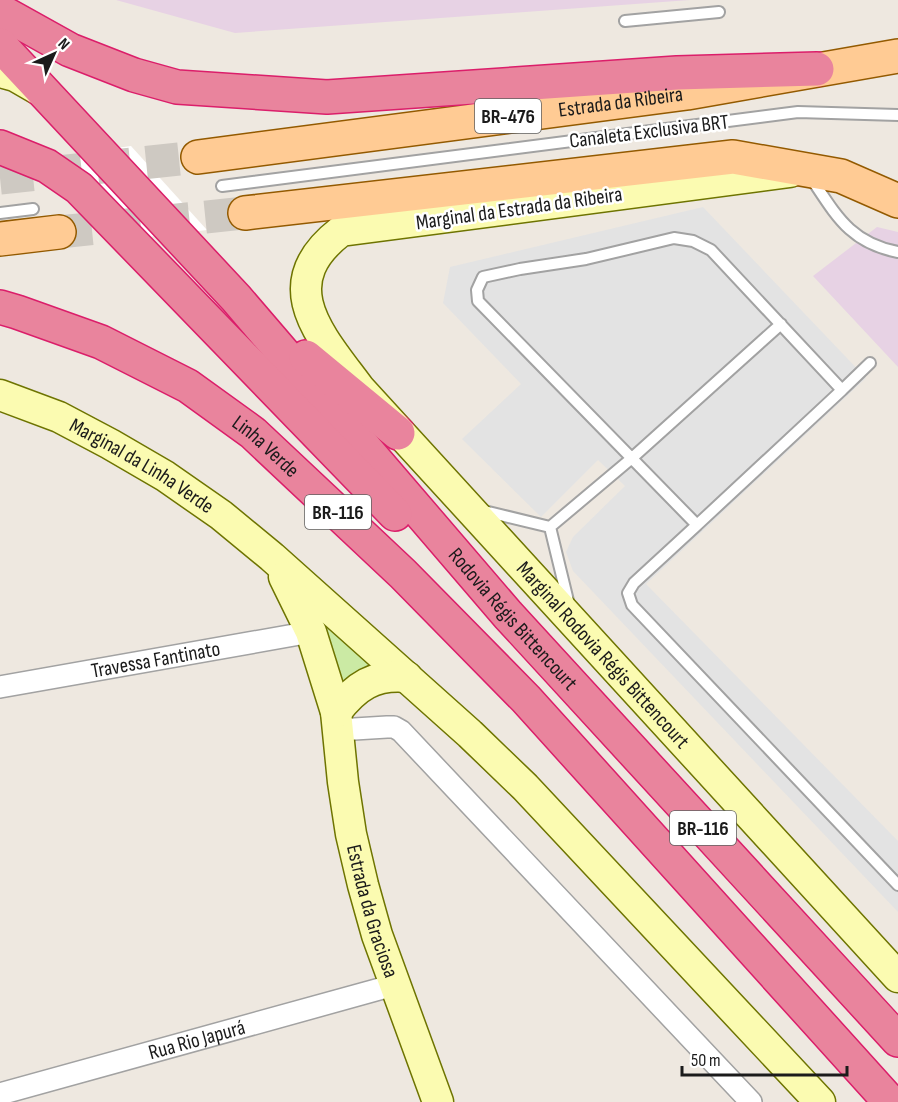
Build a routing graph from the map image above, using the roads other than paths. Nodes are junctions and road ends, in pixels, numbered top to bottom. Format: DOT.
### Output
graph roads {
  1 [pos="0,11"];
  2 [pos="719,12"];
  3 [pos="625,21"];
  4 [pos="0,45"];
  5 [pos="898,56"];
  6 [pos="817,69"];
  7 [pos="0,72"];
  8 [pos="41,91"];
  9 [pos="898,115"];
  10 [pos="0,147"];
  11 [pos="198,157"];
  12 [pos="805,170"];
  13 [pos="222,186"];
  14 [pos="898,201"];
  15 [pos="33,210"];
  16 [pos="0,213"];
  17 [pos="245,213"];
  18 [pos="59,232"];
  19 [pos="0,239"];
  20 [pos="898,252"];
  21 [pos="236,298"];
  22 [pos="0,308"];
  23 [pos="781,324"];
  24 [pos="315,327"];
  25 [pos="870,363"];
  26 [pos="842,390"];
  27 [pos="0,395"];
  28 [pos="398,433"];
  29 [pos="633,458"];
  30 [pos="468,507"];
  31 [pos="697,525"];
  32 [pos="550,527"];
  33 [pos="272,557"];
  34 [pos="508,615"];
  35 [pos="574,622"];
  36 [pos="311,632"];
  37 [pos="407,677"];
  38 [pos="0,687"];
  39 [pos="337,721"];
  40 [pos="898,885"];
  41 [pos="898,977"];
  42 [pos="394,985"];
  43 [pos="898,1040"];
  44 [pos="0,1094"];
  45 [pos="433,1101"];
  46 [pos="751,1102"];
  47 [pos="820,1102"];
  48 [pos="890,1102"];
  1 -- 6 [label="highway"];
  2 -- 3 [label="lane"];
  4 -- 8 [label="highway, BR-116"];
  5 -- 6 [label="main road, Estrada da Ribeira / BR-476"];
  6 -- 11 [label="main road, Estrada da Ribeira / BR-476"];
  7 -- 8 [label="main road"];
  8 -- 21 [label="highway, Rodovia Régis Bittencourt / BR-116"];
  9 -- 13 [label="lane, Canaleta Exclusiva BRT"];
  10 -- 34 [label="highway, BR-116"];
  12 -- 14 [label="main road"];
  12 -- 17 [label="main road"];
  12 -- 20 [label="lane"];
  12 -- 24 [label="main road, Marginal da Estrada da Ribeira"];
  15 -- 16 [label="lane"];
  18 -- 19 [label="main road"];
  21 -- 28 [label="highway"];
  21 -- 34 [label="highway, Rodovia Régis Bittencourt / BR-116"];
  22 -- 48 [label="highway, Linha Verde / BR-116"];
  23 -- 26 [label="lane"];
  23 -- 29 [label="lane"];
  23 -- 29 [label="lane"];
  24 -- 28 [label="main road, Marginal Rodovia Régis Bittencourt"];
  25 -- 26 [label="lane"];
  26 -- 31 [label="lane"];
  27 -- 33 [label="main road, Marginal da Linha Verde"];
  28 -- 30 [label="main road, Marginal Rodovia Régis Bittencourt"];
  29 -- 31 [label="lane"];
  29 -- 32 [label="lane"];
  30 -- 32 [label="lane"];
  30 -- 35 [label="main road, Marginal Rodovia Régis Bittencourt"];
  31 -- 40 [label="lane"];
  32 -- 35 [label="lane"];
  33 -- 36 [label="main road, Estrada da Graciosa"];
  33 -- 37 [label="main road"];
  34 -- 43 [label="highway, Rodovia Régis Bittencourt / BR-116"];
  35 -- 41 [label="main road, Marginal Rodovia Régis Bittencourt"];
  36 -- 38 [label="street, Travessa Fantinato"];
  36 -- 39 [label="main road, Estrada da Graciosa"];
  37 -- 39 [label="main road"];
  37 -- 47 [label="main road"];
  39 -- 42 [label="main road, Estrada da Graciosa"];
  39 -- 46 [label="street"];
  42 -- 44 [label="street, Rua Rio Japurá"];
  42 -- 45 [label="main road, Estrada da Graciosa"];
}
